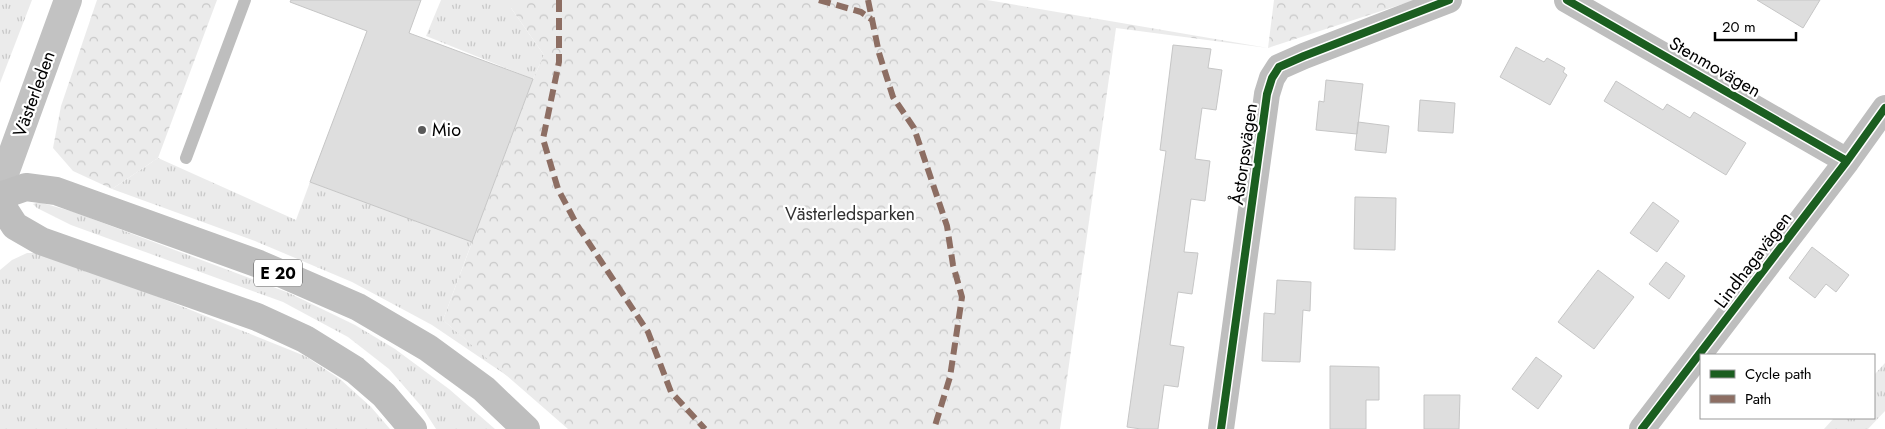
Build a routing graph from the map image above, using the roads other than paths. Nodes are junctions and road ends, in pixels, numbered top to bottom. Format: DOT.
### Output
graph roads {
  1 [pos="68,0"];
  2 [pos="245,0"];
  3 [pos="1450,0"];
  4 [pos="1567,0"];
  5 [pos="1885,108"];
  6 [pos="186,158"];
  7 [pos="1847,161"];
  8 [pos="0,187"];
  9 [pos="0,196"];
  10 [pos="0,203"];
  11 [pos="413,429"];
  12 [pos="526,429"];
  13 [pos="1221,429"];
  14 [pos="1642,429"];
  1 -- 8 [label="main road, Västerleden"];
  2 -- 6 [label="lane"];
  3 -- 13 [label="street, Åstorpsvägen"];
  4 -- 7 [label="street, Stenmovägen"];
  5 -- 7 [label="street, Lindhagavägen"];
  7 -- 14 [label="street, Lindhagavägen"];
  9 -- 12 [label="highway, E 20"];
  10 -- 11 [label="highway"];
}
